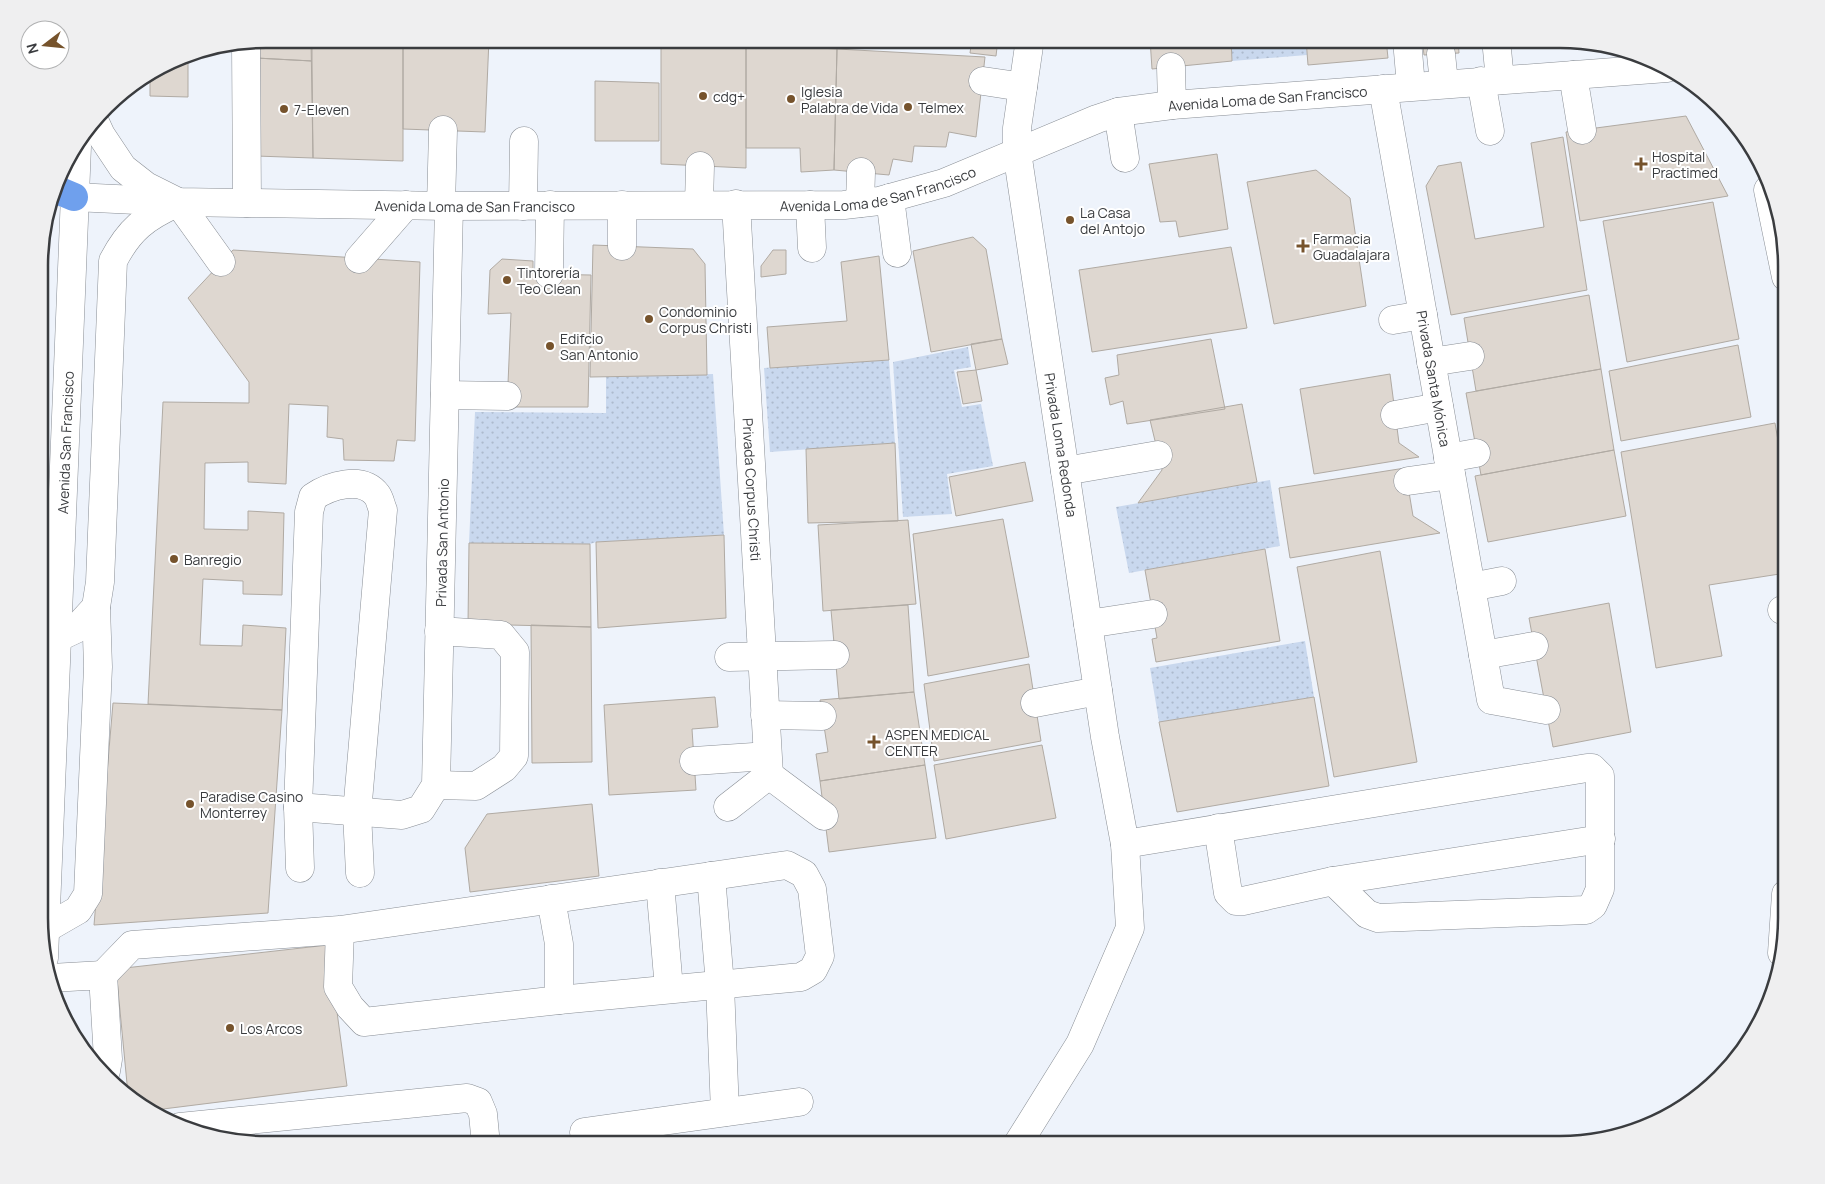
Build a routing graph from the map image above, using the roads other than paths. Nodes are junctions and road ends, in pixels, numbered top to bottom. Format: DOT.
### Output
graph roads {
  1 [pos="246,48"];
  2 [pos="1029,48"];
  3 [pos="1408,48"];
  4 [pos="1495,48"];
  5 [pos="1441,54"];
  6 [pos="1171,67"];
  7 [pos="1651,68"];
  8 [pos="1573,74"];
  9 [pos="1490,80"];
  10 [pos="982,81"];
  11 [pos="1444,84"];
  12 [pos="1411,86"];
  13 [pos="1023,88"];
  14 [pos="1382,89"];
  15 [pos="1172,105"];
  16 [pos="1118,112"];
  17 [pos="98,127"];
  18 [pos="443,130"];
  19 [pos="1582,130"];
  20 [pos="1490,131"];
  21 [pos="524,141"];
  22 [pos="1017,152"];
  23 [pos="1125,158"];
  24 [pos="700,166"];
  25 [pos="71,167"];
  26 [pos="861,172"];
  27 [pos="64,193"];
  28 [pos="890,198"];
  29 [pos="178,202"];
  30 [pos="860,203"];
  31 [pos="248,204"];
  32 [pos="699,204"];
  33 [pos="736,204"];
  34 [pos="406,205"];
  35 [pos="550,205"];
  36 [pos="622,205"];
  37 [pos="810,205"];
  38 [pos="445,206"];
  39 [pos="523,206"];
  40 [pos="622,246"];
  41 [pos="812,248"];
  42 [pos="897,253"];
  43 [pos="359,259"];
  44 [pos="221,262"];
  45 [pos="550,274"];
  46 [pos="1422,315"];
  47 [pos="1393,320"];
  48 [pos="1470,356"];
  49 [pos="1431,362"];
  50 [pos="445,395"];
  51 [pos="507,396"];
  52 [pos="1439,407"];
  53 [pos="1396,415"];
  54 [pos="1476,453"];
  55 [pos="1158,455"];
  56 [pos="1450,466"];
  57 [pos="1065,471"];
  58 [pos="1408,482"];
  59 [pos="1502,581"];
  60 [pos="1471,587"];
  61 [pos="96,607"];
  62 [pos="1152,614"];
  63 [pos="1088,624"];
  64 [pos="439,631"];
  65 [pos="57,638"];
  66 [pos="1534,646"];
  67 [pos="835,655"];
  68 [pos="729,657"];
  69 [pos="762,657"];
  70 [pos="1484,662"];
  71 [pos="1098,691"];
  72 [pos="1035,703"];
  73 [pos="1546,710"];
  74 [pos="765,715"];
  75 [pos="815,721"];
  76 [pos="768,766"];
  77 [pos="695,769"];
  78 [pos="436,785"];
  79 [pos="298,807"];
  80 [pos="728,807"];
  81 [pos="357,813"];
  82 [pos="824,816"];
  83 [pos="1218,828"];
  84 [pos="1601,839"];
  85 [pos="1125,844"];
  86 [pos="300,868"];
  87 [pos="360,873"];
  88 [pos="48,876"];
  89 [pos="711,876"];
  90 [pos="1333,881"];
  91 [pos="660,883"];
  92 [pos="551,898"];
  93 [pos="48,928"];
  94 [pos="340,930"];
  95 [pos="103,974"];
  96 [pos="56,978"];
  97 [pos="720,985"];
  98 [pos="669,989"];
  99 [pos="559,1000"];
  100 [pos="107,1068"];
  101 [pos="799,1102"];
  102 [pos="725,1112"];
  103 [pos="196,1125"];
  104 [pos="584,1132"];
  105 [pos="485,1136"];
  106 [pos="1023,1136"];
  1 -- 31 [label="street"];
  2 -- 13 [label="street, Privada Loma Redonda"];
  3 -- 12 [label="street"];
  4 -- 9 [label="street"];
  5 -- 11 [label="street"];
  6 -- 15 [label="street"];
  7 -- 8 [label="street, Avenida Loma de San Francisco"];
  8 -- 9 [label="street, Avenida Loma de San Francisco"];
  8 -- 19 [label="street"];
  9 -- 11 [label="street, Avenida Loma de San Francisco"];
  9 -- 20 [label="street"];
  10 -- 13 [label="street"];
  11 -- 12 [label="street, Avenida Loma de San Francisco"];
  12 -- 14 [label="street, Avenida Loma de San Francisco"];
  13 -- 22 [label="street, Privada Loma Redonda"];
  14 -- 15 [label="street, Avenida Loma de San Francisco"];
  14 -- 46 [label="street, Privada Santa Mónica"];
  15 -- 16 [label="street, Avenida Loma de San Francisco"];
  16 -- 22 [label="street, Avenida Loma de San Francisco"];
  16 -- 23 [label="street"];
  17 -- 29 [label="street"];
  18 -- 38 [label="street, Privada San Antonio"];
  21 -- 39 [label="street"];
  22 -- 28 [label="street, Avenida Loma de San Francisco"];
  22 -- 57 [label="street, Privada Loma Redonda"];
  24 -- 32 [label="street"];
  25 -- 27 [label="street, Avenida San Francisco"];
  26 -- 30 [label="street"];
  27 -- 29 [label="street, Avenida Loma de San Francisco"];
  27 -- 65 [label="street, Avenida San Francisco"];
  28 -- 30 [label="street, Avenida Loma de San Francisco"];
  28 -- 42 [label="street"];
  29 -- 31 [label="street, Avenida Loma de San Francisco"];
  29 -- 44 [label="street"];
  29 -- 61 [label="street"];
  30 -- 37 [label="street, Avenida Loma de San Francisco"];
  31 -- 34 [label="street, Avenida Loma de San Francisco"];
  32 -- 33 [label="street, Avenida Loma de San Francisco"];
  32 -- 36 [label="street, Avenida Loma de San Francisco"];
  33 -- 37 [label="street, Avenida Loma de San Francisco"];
  33 -- 69 [label="street, Privada Corpus Christi"];
  34 -- 38 [label="street, Avenida Loma de San Francisco"];
  34 -- 43 [label="street"];
  35 -- 36 [label="street, Avenida Loma de San Francisco"];
  35 -- 39 [label="street, Avenida Loma de San Francisco"];
  35 -- 45 [label="street"];
  36 -- 40 [label="street"];
  37 -- 41 [label="street"];
  38 -- 39 [label="street, Avenida Loma de San Francisco"];
  38 -- 50 [label="street, Privada San Antonio"];
  46 -- 47 [label="street"];
  46 -- 49 [label="street, Privada Santa Mónica"];
  48 -- 49 [label="street"];
  49 -- 52 [label="street, Privada Santa Mónica"];
  50 -- 51 [label="street"];
  50 -- 64 [label="street, Privada San Antonio"];
  52 -- 53 [label="street"];
  52 -- 56 [label="street, Privada Santa Mónica"];
  54 -- 56 [label="street"];
  55 -- 57 [label="street"];
  56 -- 58 [label="street"];
  56 -- 60 [label="street, Privada Santa Mónica"];
  57 -- 63 [label="street, Privada Loma Redonda"];
  59 -- 60 [label="street"];
  60 -- 70 [label="street, Privada Santa Mónica"];
  61 -- 65 [label="street"];
  61 -- 93 [label="street"];
  62 -- 63 [label="street"];
  63 -- 71 [label="street, Privada Loma Redonda"];
  64 -- 78 [label="street, Privada San Antonio"];
  64 -- 78 [label="street"];
  65 -- 88 [label="street, Avenida San Francisco"];
  66 -- 70 [label="street"];
  67 -- 69 [label="street"];
  68 -- 69 [label="street"];
  69 -- 74 [label="street, Privada Corpus Christi"];
  70 -- 73 [label="street, Privada Santa Mónica"];
  71 -- 72 [label="street"];
  71 -- 85 [label="street, Privada Loma Redonda"];
  74 -- 75 [label="street"];
  74 -- 76 [label="street, Privada Corpus Christi"];
  76 -- 77 [label="street"];
  76 -- 80 [label="street"];
  76 -- 82 [label="street"];
  78 -- 81 [label="street"];
  79 -- 81 [label="street"];
  79 -- 81 [label="street"];
  79 -- 86 [label="street"];
  81 -- 87 [label="street"];
  83 -- 84 [label="street"];
  83 -- 85 [label="street"];
  83 -- 90 [label="street"];
  84 -- 90 [label="street"];
  84 -- 90 [label="street"];
  85 -- 106 [label="street, Privada Loma Redonda"];
  89 -- 91 [label="street"];
  89 -- 97 [label="street"];
  89 -- 97 [label="street"];
  91 -- 92 [label="street"];
  91 -- 98 [label="street"];
  92 -- 94 [label="street"];
  92 -- 99 [label="street"];
  94 -- 95 [label="street"];
  94 -- 99 [label="street"];
  95 -- 96 [label="street"];
  95 -- 100 [label="street"];
  97 -- 98 [label="street"];
  97 -- 102 [label="street"];
  98 -- 99 [label="street"];
  101 -- 102 [label="street"];
  102 -- 104 [label="street"];
  103 -- 105 [label="street"];
}
